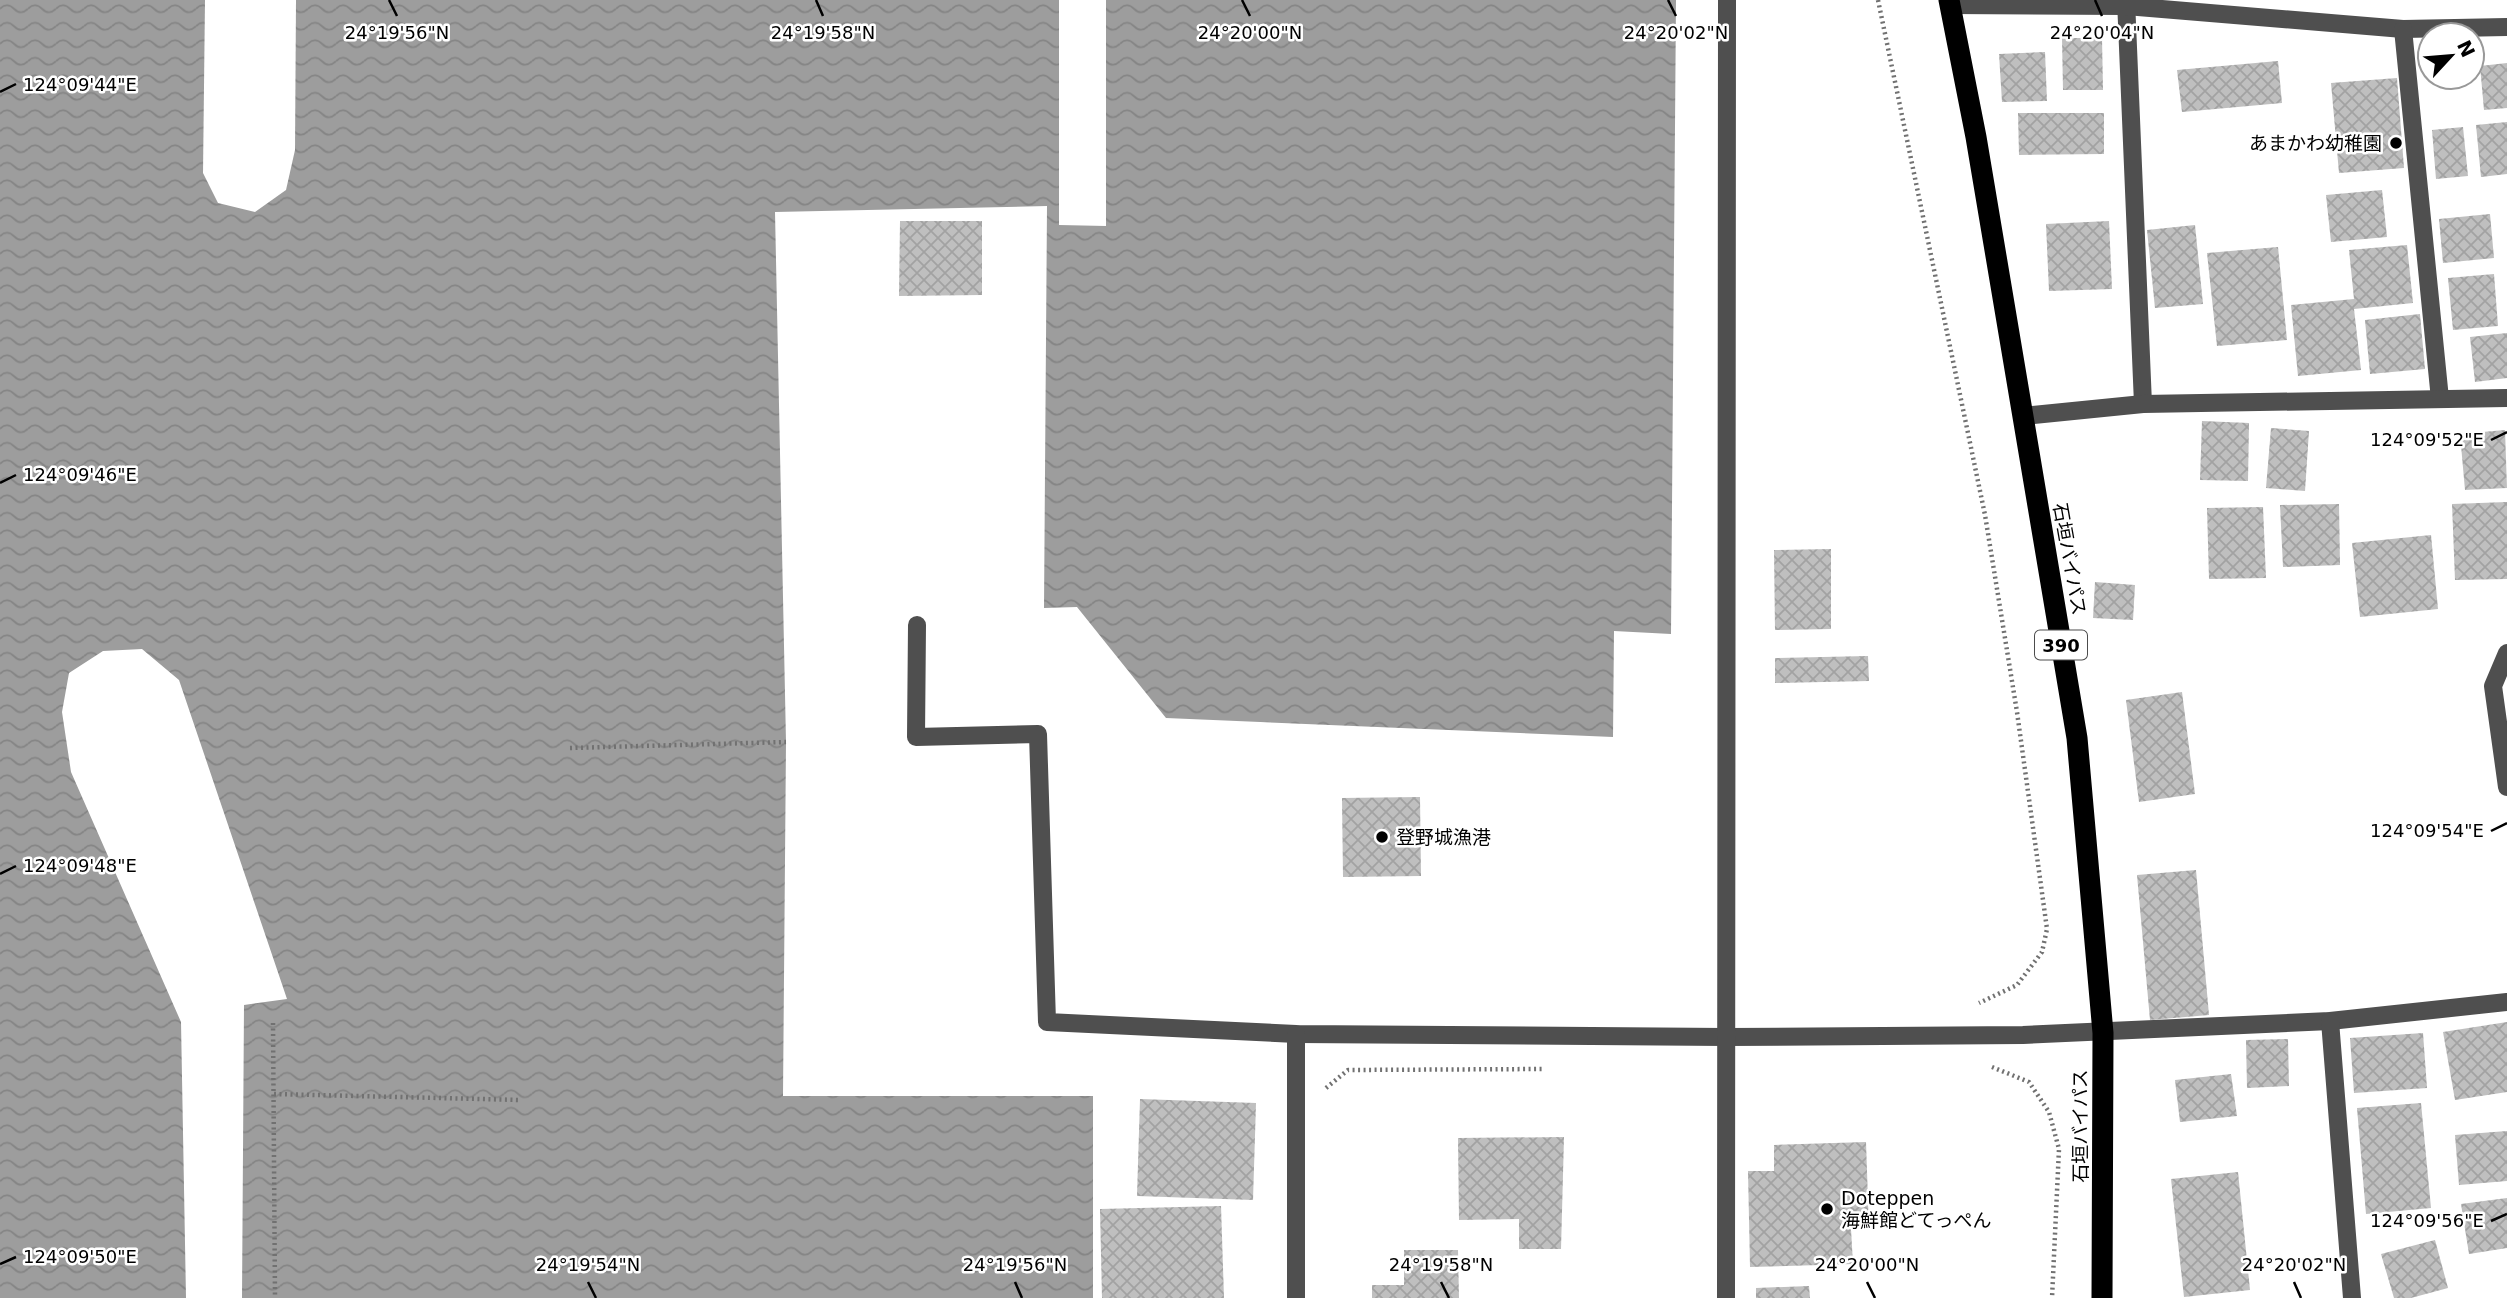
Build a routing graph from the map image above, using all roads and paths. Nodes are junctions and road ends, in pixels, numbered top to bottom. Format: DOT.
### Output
graph roads {
  1 [pos="1727,0"];
  2 [pos="1878,0"];
  3 [pos="1950,2"];
  4 [pos="2126,3"];
  5 [pos="2507,27"];
  6 [pos="2403,29"];
  7 [pos="2507,398"];
  8 [pos="2440,399"];
  9 [pos="2143,404"];
  10 [pos="2023,416"];
  11 [pos="917,625"];
  12 [pos="2507,653"];
  13 [pos="786,742"];
  14 [pos="570,748"];
  15 [pos="2507,787"];
  16 [pos="2507,1002"];
  17 [pos="1976,1004"];
  18 [pos="2330,1021"];
  19 [pos="273,1023"];
  20 [pos="2103,1033"];
  21 [pos="1296,1034"];
  22 [pos="1726,1037"];
  23 [pos="1988,1065"];
  24 [pos="1551,1069"];
  25 [pos="1325,1088"];
  26 [pos="274,1094"];
  27 [pos="521,1100"];
  28 [pos="275,1298"];
  29 [pos="1296,1298"];
  30 [pos="1726,1298"];
  31 [pos="2052,1298"];
  32 [pos="2102,1298"];
  33 [pos="2352,1298"];
  1 -- 22 [label="street"];
  2 -- 17 [label="path"];
  3 -- 4 [label="street"];
  3 -- 10 [label="highway, 石垣バイパス / 390"];
  4 -- 6 [label="street"];
  4 -- 9 [label="street"];
  5 -- 6 [label="street"];
  6 -- 8 [label="street"];
  7 -- 8 [label="street"];
  8 -- 9 [label="street"];
  9 -- 10 [label="street"];
  10 -- 20 [label="highway, 石垣バイパス / 390"];
  11 -- 21 [label="street"];
  12 -- 15 [label="street"];
  13 -- 14 [label="path"];
  16 -- 18 [label="street"];
  18 -- 20 [label="street"];
  18 -- 33 [label="street"];
  19 -- 26 [label="path"];
  20 -- 22 [label="street"];
  20 -- 32 [label="highway, 石垣バイパス / 390"];
  21 -- 22 [label="street"];
  21 -- 29 [label="street"];
  22 -- 30 [label="street"];
  23 -- 31 [label="path"];
  24 -- 25 [label="path"];
  26 -- 27 [label="path"];
  26 -- 28 [label="path"];
}
